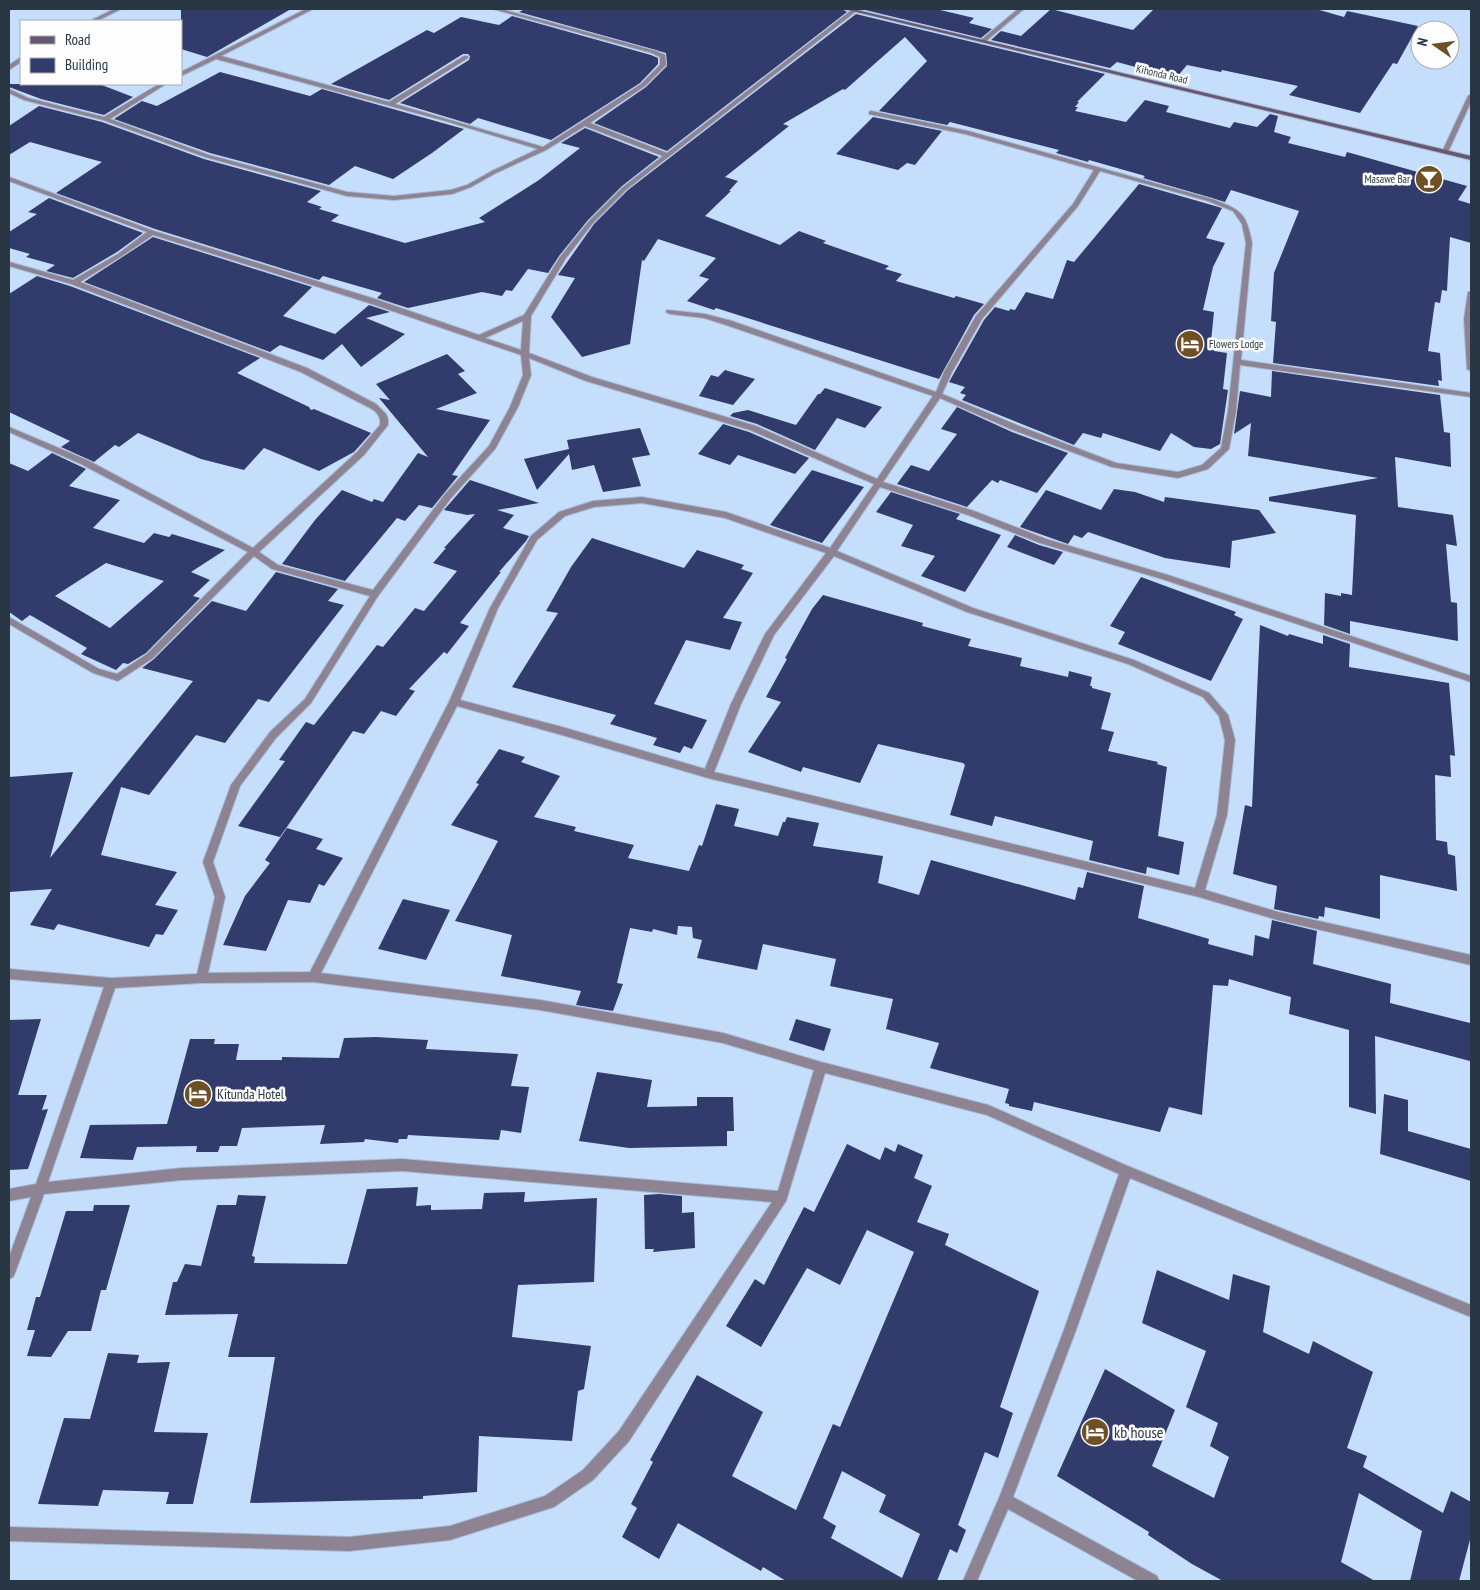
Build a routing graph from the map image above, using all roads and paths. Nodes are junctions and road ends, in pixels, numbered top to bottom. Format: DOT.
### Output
graph roads {
  1 [pos="118,9"];
  2 [pos="310,9"];
  3 [pos="496,9"];
  4 [pos="853,9"];
  5 [pos="1021,9"];
  6 [pos="510,11"];
  7 [pos="95,20"];
  8 [pos="983,41"];
  9 [pos="466,57"];
  10 [pos="216,58"];
  11 [pos="20,60"];
  12 [pos="9,68"];
  13 [pos="182,74"];
  14 [pos="161,85"];
  15 [pos="9,91"];
  16 [pos="1471,96"];
  17 [pos="389,105"];
  18 [pos="871,113"];
  19 [pos="104,118"];
  20 [pos="584,123"];
  21 [pos="544,149"];
  22 [pos="1445,152"];
  23 [pos="667,155"];
  24 [pos="1471,158"];
  25 [pos="1098,169"];
  26 [pos="9,179"];
  27 [pos="152,232"];
  28 [pos="9,264"];
  29 [pos="74,282"];
  30 [pos="1471,294"];
  31 [pos="670,312"];
  32 [pos="527,316"];
  33 [pos="479,338"];
  34 [pos="525,354"];
  35 [pos="1238,362"];
  36 [pos="1471,369"];
  37 [pos="938,395"];
  38 [pos="1471,395"];
  39 [pos="9,429"];
  40 [pos="878,483"];
  41 [pos="254,552"];
  42 [pos="832,552"];
  43 [pos="375,594"];
  44 [pos="9,620"];
  45 [pos="1471,679"];
  46 [pos="454,702"];
  47 [pos="708,774"];
  48 [pos="1199,893"];
  49 [pos="1471,960"];
  50 [pos="9,974"];
  51 [pos="313,977"];
  52 [pos="201,978"];
  53 [pos="111,983"];
  54 [pos="821,1067"];
  55 [pos="1126,1171"];
  56 [pos="40,1189"];
  57 [pos="9,1195"];
  58 [pos="782,1197"];
  59 [pos="9,1273"];
  60 [pos="1471,1311"];
  61 [pos="1005,1500"];
  62 [pos="9,1534"];
  63 [pos="970,1581"];
  64 [pos="1152,1581"];
  1 -- 7 [label="street"];
  2 -- 10 [label="street"];
  3 -- 6 [label="street"];
  4 -- 8 [label="street, Kihonda Road"];
  4 -- 23 [label="street"];
  5 -- 8 [label="street"];
  6 -- 20 [label="street"];
  8 -- 22 [label="street, Kihonda Road"];
  9 -- 17 [label="street"];
  10 -- 13 [label="street"];
  10 -- 17 [label="street"];
  11 -- 12 [label="street"];
  14 -- 19 [label="street"];
  15 -- 19 [label="street"];
  16 -- 22 [label="street"];
  17 -- 21 [label="street"];
  18 -- 25 [label="street"];
  19 -- 21 [label="street"];
  20 -- 21 [label="street"];
  20 -- 23 [label="street"];
  22 -- 24 [label="street, Kihonda Road"];
  23 -- 32 [label="street"];
  25 -- 35 [label="street"];
  25 -- 37 [label="street"];
  26 -- 27 [label="street"];
  27 -- 29 [label="street"];
  27 -- 33 [label="street"];
  28 -- 29 [label="street"];
  29 -- 41 [label="street"];
  30 -- 36 [label="street"];
  31 -- 37 [label="street"];
  32 -- 33 [label="street"];
  32 -- 34 [label="street"];
  33 -- 34 [label="street"];
  34 -- 40 [label="street"];
  34 -- 43 [label="street"];
  35 -- 37 [label="street"];
  35 -- 38 [label="street"];
  37 -- 40 [label="street"];
  39 -- 41 [label="street"];
  40 -- 42 [label="street"];
  40 -- 45 [label="street"];
  41 -- 43 [label="street"];
  41 -- 44 [label="street"];
  42 -- 46 [label="street"];
  42 -- 47 [label="street"];
  42 -- 48 [label="street"];
  43 -- 52 [label="street"];
  46 -- 47 [label="street"];
  46 -- 51 [label="street"];
  47 -- 48 [label="street"];
  48 -- 49 [label="street"];
  50 -- 53 [label="street"];
  51 -- 52 [label="street"];
  51 -- 54 [label="street"];
  52 -- 53 [label="street"];
  53 -- 56 [label="street"];
  54 -- 55 [label="street"];
  54 -- 58 [label="street"];
  55 -- 60 [label="street"];
  55 -- 61 [label="street"];
  56 -- 57 [label="street"];
  56 -- 58 [label="street"];
  56 -- 59 [label="street"];
  58 -- 62 [label="street"];
  61 -- 63 [label="street"];
  61 -- 64 [label="street"];
}
